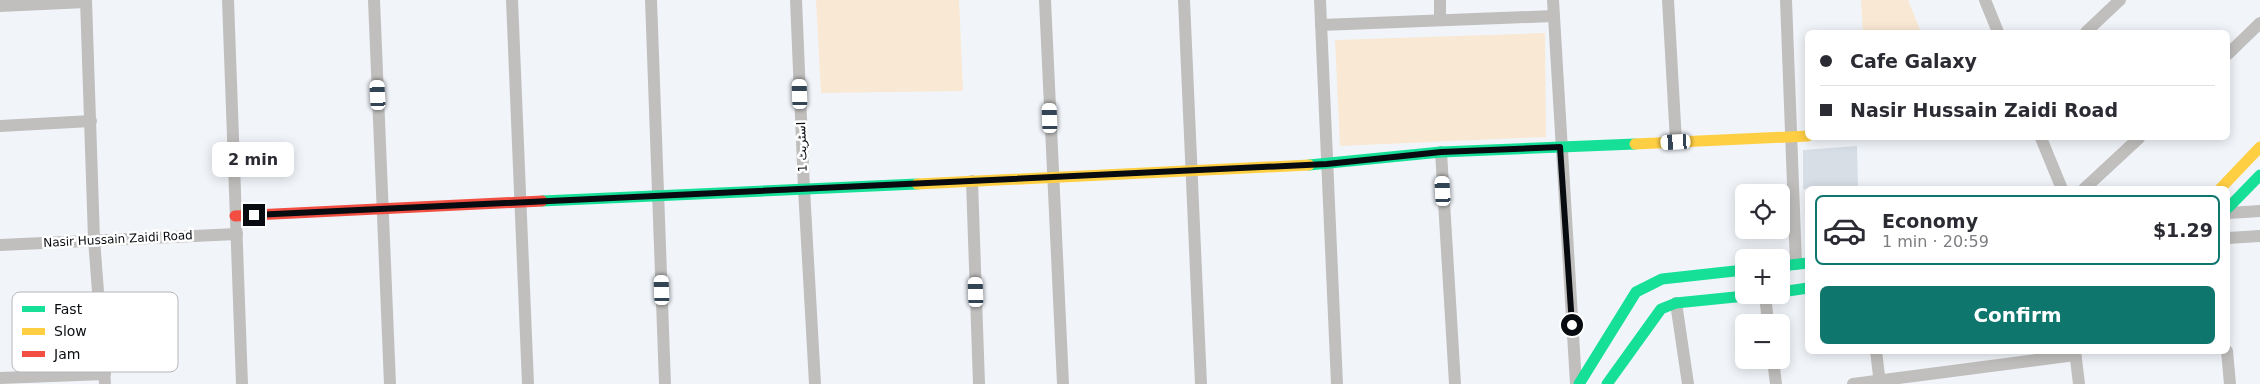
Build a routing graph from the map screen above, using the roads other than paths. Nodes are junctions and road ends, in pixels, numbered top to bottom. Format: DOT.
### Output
graph roads {
  1 [pos="228,0"];
  2 [pos="374,0"];
  3 [pos="512,0"];
  4 [pos="651,0"];
  5 [pos="796,0"];
  6 [pos="1046,0"];
  7 [pos="1184,0"];
  8 [pos="1320,0"];
  9 [pos="1440,0"];
  10 [pos="1553,0"];
  11 [pos="1668,0"];
  12 [pos="1786,0"];
  13 [pos="1986,0"];
  14 [pos="2120,0"];
  15 [pos="86,1"];
  16 [pos="0,6"];
  17 [pos="1554,16"];
  18 [pos="1440,20"];
  19 [pos="2260,23"];
  20 [pos="1321,25"];
  21 [pos="1997,30"];
  22 [pos="2088,30"];
  23 [pos="2230,52"];
  24 [pos="92,120"];
  25 [pos="0,126"];
  26 [pos="1805,136"];
  27 [pos="1791,137"];
  28 [pos="2042,140"];
  29 [pos="2137,140"];
  30 [pos="1676,142"];
  31 [pos="1560,147"];
  32 [pos="2260,147"];
  33 [pos="1441,152"];
  34 [pos="1327,164"];
  35 [pos="1192,170"];
  36 [pos="2260,175"];
  37 [pos="1052,177"];
  38 [pos="972,181"];
  39 [pos="2061,186"];
  40 [pos="2087,186"];
  41 [pos="2223,186"];
  42 [pos="804,189"];
  43 [pos="658,196"];
  44 [pos="522,202"];
  45 [pos="2230,206"];
  46 [pos="384,209"];
  47 [pos="2260,211"];
  48 [pos="2230,213"];
  49 [pos="235,216"];
  50 [pos="236,234"];
  51 [pos="2260,236"];
  52 [pos="2230,238"];
  53 [pos="94,239"];
  54 [pos="0,245"];
  55 [pos="1802,263"];
  56 [pos="1735,271"];
  57 [pos="1805,288"];
  58 [pos="1790,291"];
  59 [pos="98,292"];
  60 [pos="1735,297"];
  61 [pos="1676,303"];
  62 [pos="1876,354"];
  63 [pos="2068,354"];
  64 [pos="2075,354"];
  65 [pos="2227,354"];
  66 [pos="1774,369"];
  67 [pos="0,378"];
  68 [pos="105,379"];
  69 [pos="1880,382"];
  70 [pos="242,384"];
  71 [pos="390,384"];
  72 [pos="528,384"];
  73 [pos="665,384"];
  74 [pos="816,384"];
  75 [pos="979,384"];
  76 [pos="1063,384"];
  77 [pos="1201,384"];
  78 [pos="1336,384"];
  79 [pos="1455,384"];
  80 [pos="1577,384"];
  81 [pos="1606,384"];
  82 [pos="1688,384"];
  83 [pos="1776,384"];
  84 [pos="1853,384"];
  85 [pos="2079,384"];
  86 [pos="2230,384"];
  1 -- 49 [label="street"];
  2 -- 46 [label="street"];
  3 -- 44 [label="street"];
  4 -- 43 [label="street"];
  5 -- 42 [label="street, اسٹریٹ 1"];
  6 -- 37 [label="street"];
  7 -- 35 [label="street"];
  8 -- 20 [label="street"];
  9 -- 18 [label="street"];
  10 -- 17 [label="street"];
  11 -- 30 [label="street"];
  12 -- 27 [label="street"];
  13 -- 21 [label="street"];
  14 -- 22 [label="street"];
  15 -- 16 [label="street"];
  15 -- 24 [label="street"];
  17 -- 18 [label="street"];
  17 -- 31 [label="street"];
  18 -- 20 [label="street"];
  19 -- 23 [label="street"];
  20 -- 34 [label="street"];
  24 -- 25 [label="street"];
  24 -- 53 [label="street"];
  26 -- 27 [label="street"];
  27 -- 30 [label="street"];
  27 -- 55 [label="street"];
  28 -- 39 [label="street"];
  29 -- 40 [label="street"];
  30 -- 31 [label="street"];
  31 -- 33 [label="street"];
  31 -- 80 [label="street"];
  32 -- 41 [label="street"];
  33 -- 34 [label="street"];
  33 -- 79 [label="street"];
  34 -- 35 [label="street"];
  34 -- 78 [label="street"];
  35 -- 37 [label="street"];
  35 -- 77 [label="street"];
  36 -- 45 [label="street"];
  37 -- 38 [label="street"];
  37 -- 76 [label="street"];
  38 -- 42 [label="street"];
  38 -- 75 [label="street"];
  42 -- 43 [label="street"];
  42 -- 74 [label="street, اسٹریٹ 1"];
  43 -- 44 [label="street"];
  43 -- 73 [label="street"];
  44 -- 46 [label="street"];
  44 -- 72 [label="street"];
  46 -- 49 [label="street"];
  46 -- 71 [label="street"];
  47 -- 48 [label="street"];
  49 -- 50 [label="street"];
  50 -- 53 [label="street, Nasir Hussain Zaidi Road"];
  50 -- 70 [label="street"];
  51 -- 52 [label="street"];
  53 -- 54 [label="street, Nasir Hussain Zaidi Road"];
  53 -- 59 [label="street"];
  56 -- 80 [label="street"];
  57 -- 58 [label="street"];
  60 -- 61 [label="street"];
  61 -- 81 [label="street"];
  61 -- 82 [label="street"];
  62 -- 69 [label="street"];
  63 -- 69 [label="street"];
  64 -- 85 [label="street"];
  65 -- 86 [label="street"];
  66 -- 83 [label="street"];
  67 -- 68 [label="street"];
  69 -- 84 [label="street"];
}
